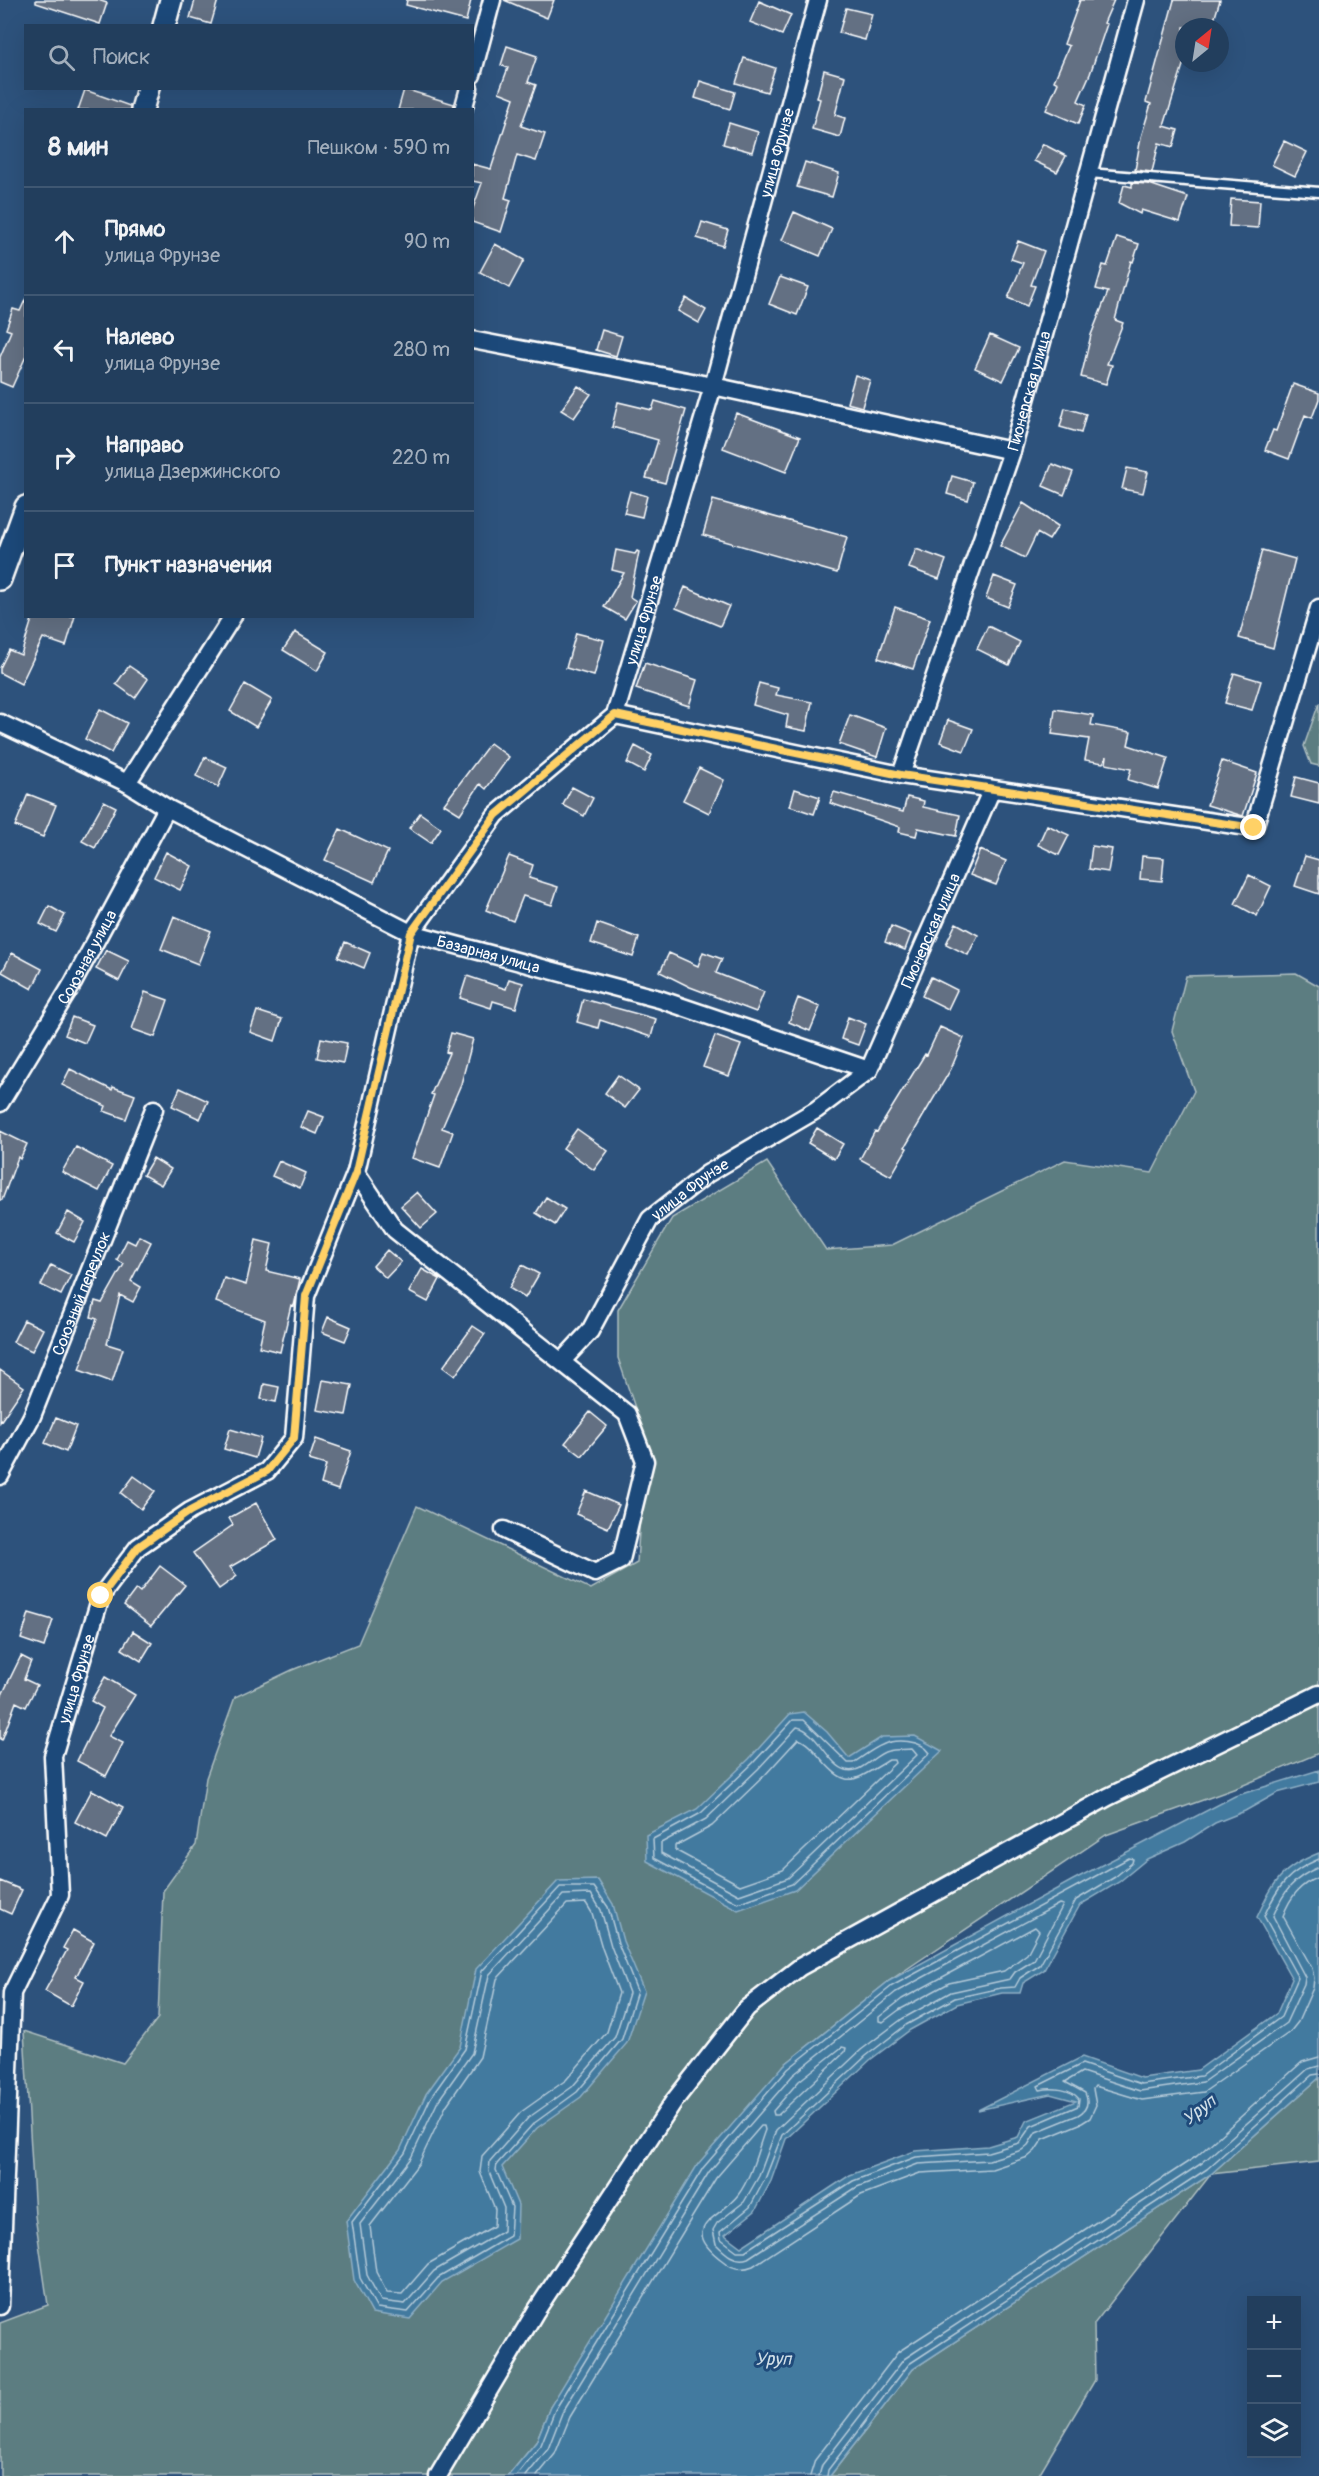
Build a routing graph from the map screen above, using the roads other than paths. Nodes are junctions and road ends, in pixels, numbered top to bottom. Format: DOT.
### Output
graph roads {
  1 [pos="171,0"];
  2 [pos="492,0"];
  3 [pos="818,0"];
  4 [pos="1136,0"];
  5 [pos="165,24"];
  6 [pos="474,68"];
  7 [pos="147,90"];
  8 [pos="468,90"];
  9 [pos="143,108"];
  10 [pos="464,108"];
  11 [pos="1089,172"];
  12 [pos="1319,192"];
  13 [pos="474,340"];
  14 [pos="713,386"];
  15 [pos="1012,451"];
  16 [pos="24,513"];
  17 [pos="0,579"];
  18 [pos="1319,608"];
  19 [pos="232,618"];
  20 [pos="615,715"];
  21 [pos="0,723"];
  22 [pos="901,775"];
  23 [pos="127,783"];
  24 [pos="992,789"];
  25 [pos="167,808"];
  26 [pos="411,933"];
  27 [pos="869,1070"];
  28 [pos="0,1102"];
  29 [pos="154,1109"];
  30 [pos="356,1172"];
  31 [pos="562,1361"];
  32 [pos="0,1476"];
  33 [pos="504,1530"];
  34 [pos="1319,1694"];
  35 [pos="6,1992"];
  36 [pos="1,2270"];
  37 [pos="0,2306"];
  38 [pos="438,2476"];
  1 -- 5 [label="street"];
  2 -- 6 [label="street"];
  3 -- 14 [label="street, улица Фрунзе"];
  4 -- 11 [label="street, Пионерская улица"];
  7 -- 9 [label="street"];
  8 -- 10 [label="street"];
  11 -- 12 [label="lane"];
  11 -- 15 [label="street, Пионерская улица"];
  13 -- 14 [label="street"];
  14 -- 15 [label="street"];
  14 -- 20 [label="street, улица Фрунзе"];
  15 -- 22 [label="street, Пионерская улица"];
  16 -- 17 [label="street"];
  18 -- 24 [label="street"];
  19 -- 23 [label="street"];
  20 -- 22 [label="street"];
  20 -- 26 [label="street, улица Фрунзе"];
  21 -- 23 [label="street, Базарная улица"];
  22 -- 24 [label="street"];
  23 -- 25 [label="street, Базарная улица"];
  24 -- 27 [label="street, Пионерская улица"];
  25 -- 26 [label="street, Базарная улица"];
  25 -- 28 [label="street, Союзная улица"];
  26 -- 27 [label="street, Базарная улица"];
  26 -- 30 [label="street, улица Фрунзе"];
  27 -- 31 [label="street, улица Фрунзе"];
  29 -- 32 [label="street, Союзный переулок"];
  30 -- 31 [label="street"];
  30 -- 35 [label="street, улица Фрунзе"];
  31 -- 33 [label="street"];
  34 -- 38 [label="street"];
  35 -- 36 [label="street, улица Фрунзе"];
  36 -- 37 [label="street, улица Фрунзе"];
}
